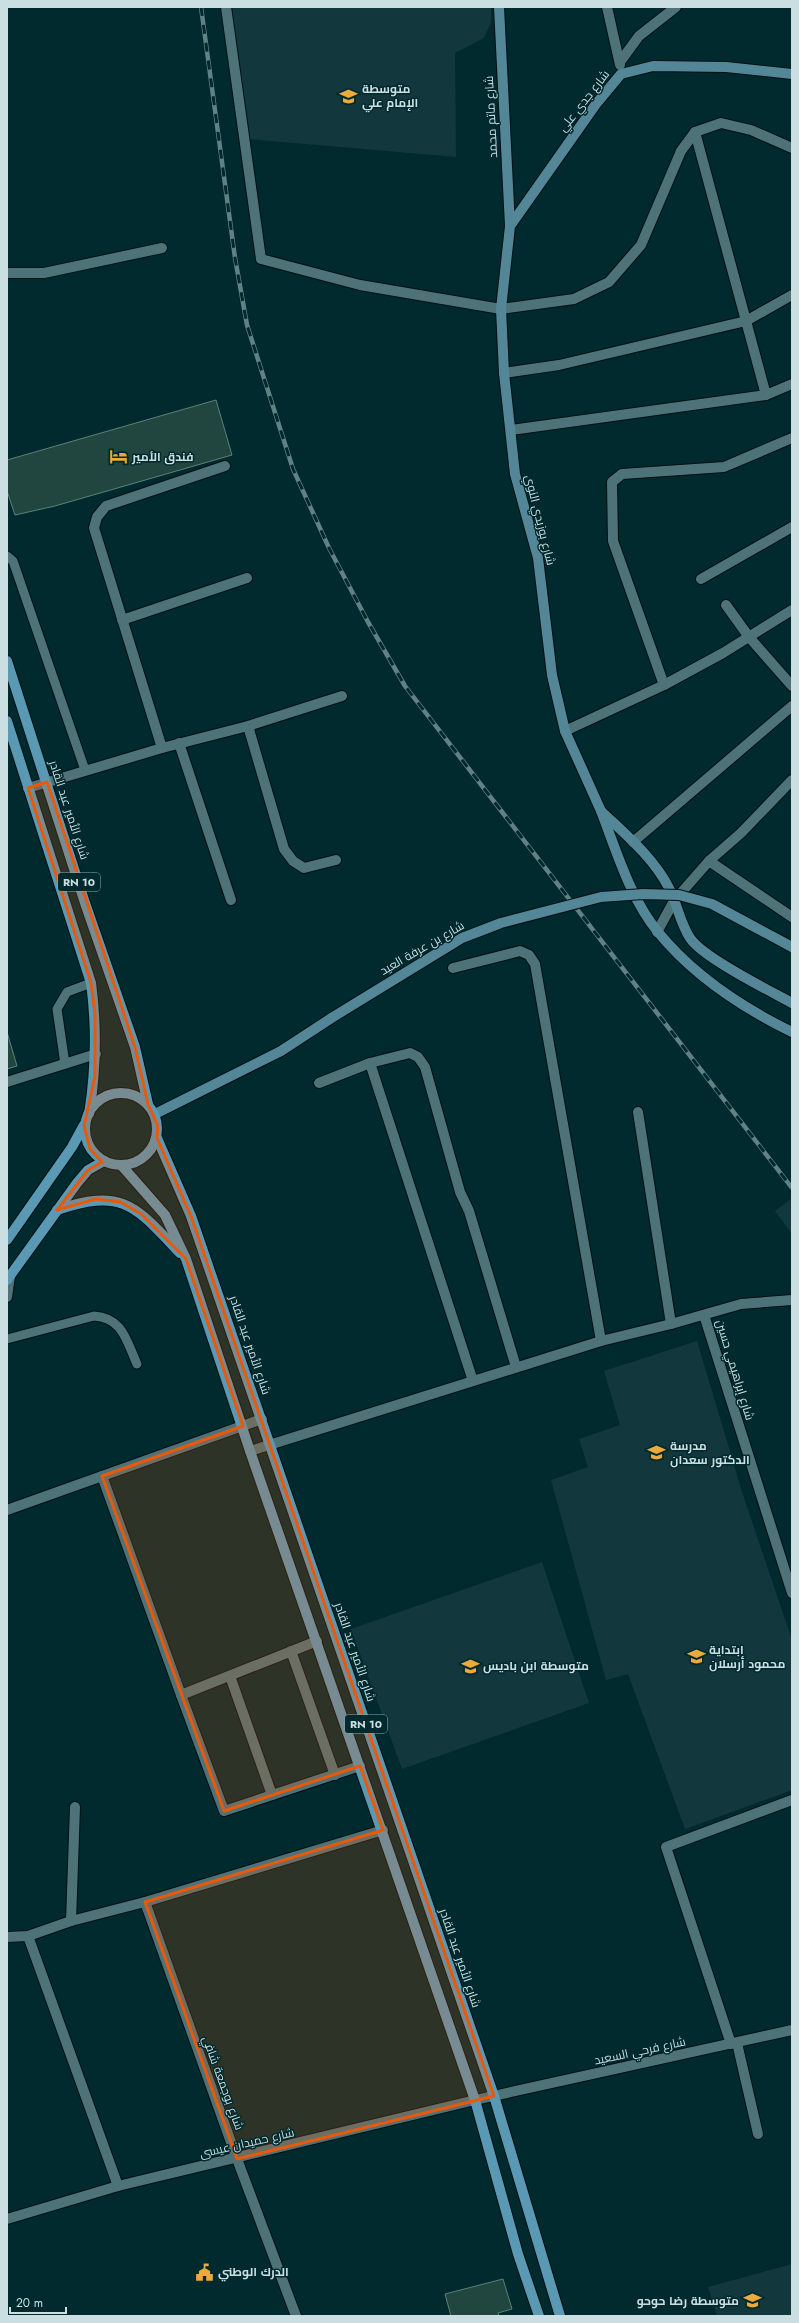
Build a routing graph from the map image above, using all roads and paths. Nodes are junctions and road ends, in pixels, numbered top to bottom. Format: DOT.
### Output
graph roads {
  1 [pos="226,7"];
  2 [pos="499,7"];
  3 [pos="607,7"];
  4 [pos="676,7"];
  5 [pos="620,62"];
  6 [pos="621,74"];
  7 [pos="792,74"];
  8 [pos="695,132"];
  9 [pos="792,148"];
  10 [pos="510,226"];
  11 [pos="162,248"];
  12 [pos="7,273"];
  13 [pos="792,295"];
  14 [pos="501,309"];
  15 [pos="746,321"];
  16 [pos="504,373"];
  17 [pos="792,384"];
  18 [pos="766,395"];
  19 [pos="511,430"];
  20 [pos="792,438"];
  21 [pos="225,466"];
  22 [pos="792,527"];
  23 [pos="7,556"];
  24 [pos="247,578"];
  25 [pos="701,579"];
  26 [pos="726,605"];
  27 [pos="792,610"];
  28 [pos="122,620"];
  29 [pos="749,637"];
  30 [pos="7,661"];
  31 [pos="664,685"];
  32 [pos="792,686"];
  33 [pos="342,696"];
  34 [pos="792,706"];
  35 [pos="7,721"];
  36 [pos="248,726"];
  37 [pos="565,731"];
  38 [pos="179,744"];
  39 [pos="162,748"];
  40 [pos="85,770"];
  41 [pos="792,780"];
  42 [pos="47,782"];
  43 [pos="28,788"];
  44 [pos="601,811"];
  45 [pos="633,842"];
  46 [pos="336,860"];
  47 [pos="708,861"];
  48 [pos="231,900"];
  49 [pos="674,901"];
  50 [pos="792,917"];
  51 [pos="657,932"];
  52 [pos="792,947"];
  53 [pos="453,968"];
  54 [pos="91,983"];
  55 [pos="792,1003"];
  56 [pos="792,1032"];
  57 [pos="96,1054"];
  58 [pos="370,1063"];
  59 [pos="65,1064"];
  60 [pos="7,1082"];
  61 [pos="319,1083"];
  62 [pos="148,1104"];
  63 [pos="638,1112"];
  64 [pos="155,1114"];
  65 [pos="88,1117"];
  66 [pos="157,1138"];
  67 [pos="104,1161"];
  68 [pos="122,1166"];
  69 [pos="58,1210"];
  70 [pos="7,1240"];
  71 [pos="186,1259"];
  72 [pos="9,1278"];
  73 [pos="7,1297"];
  74 [pos="792,1300"];
  75 [pos="704,1315"];
  76 [pos="672,1324"];
  77 [pos="7,1339"];
  78 [pos="601,1341"];
  79 [pos="137,1364"];
  80 [pos="516,1367"];
  81 [pos="472,1381"];
  82 [pos="262,1419"];
  83 [pos="243,1426"];
  84 [pos="270,1444"];
  85 [pos="250,1450"];
  86 [pos="102,1476"];
  87 [pos="7,1510"];
  88 [pos="792,1593"];
  89 [pos="317,1641"];
  90 [pos="291,1651"];
  91 [pos="230,1676"];
  92 [pos="181,1695"];
  93 [pos="360,1766"];
  94 [pos="335,1775"];
  95 [pos="272,1795"];
  96 [pos="792,1800"];
  97 [pos="74,1808"];
  98 [pos="383,1830"];
  99 [pos="145,1902"];
  100 [pos="71,1921"];
  101 [pos="7,1936"];
  102 [pos="28,1936"];
  103 [pos="792,2030"];
  104 [pos="734,2044"];
  105 [pos="494,2096"];
  106 [pos="475,2100"];
  107 [pos="758,2134"];
  108 [pos="237,2159"];
  109 [pos="118,2186"];
  110 [pos="7,2219"];
  111 [pos="296,2316"];
  112 [pos="539,2316"];
  113 [pos="560,2316"];
  1 -- 14 [label="street"];
  2 -- 10 [label="street, شارع ماتم محمد"];
  3 -- 5 [label="street"];
  4 -- 5 [label="street"];
  5 -- 6 [label="street"];
  6 -- 7 [label="street, شارع جدي علي"];
  6 -- 10 [label="street, شارع جدي علي"];
  8 -- 9 [label="street"];
  8 -- 14 [label="street"];
  8 -- 15 [label="street"];
  10 -- 14 [label="street, شارع بوزيدي النوي"];
  11 -- 12 [label="street"];
  13 -- 15 [label="street"];
  14 -- 16 [label="street, شارع بوزيدي النوي"];
  15 -- 16 [label="street"];
  15 -- 18 [label="street"];
  16 -- 19 [label="street, شارع بوزيدي النوي"];
  17 -- 18 [label="street"];
  18 -- 19 [label="street"];
  19 -- 37 [label="street, شارع بوزيدي النوي"];
  20 -- 31 [label="street"];
  21 -- 28 [label="street"];
  22 -- 25 [label="street"];
  23 -- 40 [label="lane"];
  24 -- 28 [label="street"];
  26 -- 29 [label="street"];
  27 -- 29 [label="street"];
  28 -- 39 [label="street"];
  29 -- 31 [label="street"];
  29 -- 32 [label="street"];
  30 -- 42 [label="main road, شارع الأمير عبد القادر / RN 10"];
  31 -- 37 [label="street"];
  33 -- 36 [label="street"];
  34 -- 45 [label="street"];
  35 -- 43 [label="main road, RN 10"];
  36 -- 38 [label="street"];
  36 -- 46 [label="street"];
  37 -- 44 [label="street, شارع بوزيدي النوي"];
  38 -- 39 [label="street"];
  38 -- 48 [label="street"];
  39 -- 40 [label="street"];
  40 -- 42 [label="street"];
  41 -- 47 [label="street"];
  42 -- 43 [label="street"];
  42 -- 62 [label="main road, شارع الأمير عبد القادر / RN 10"];
  43 -- 54 [label="main road, RN 10"];
  44 -- 45 [label="street, شارع بوزيدي النوي"];
  44 -- 51 [label="street, شارع بوزيدي النوي"];
  45 -- 49 [label="street, شارع بوزيدي النوي"];
  47 -- 49 [label="street"];
  47 -- 50 [label="street"];
  49 -- 51 [label="street"];
  49 -- 55 [label="street, شارع بوزيدي النوي"];
  51 -- 56 [label="street, شارع بوزيدي النوي"];
  52 -- 64 [label="street, شارع بن عرفة العيد, bridge"];
  53 -- 78 [label="street"];
  54 -- 57 [label="main road, RN 10"];
  54 -- 59 [label="lane"];
  57 -- 59 [label="street"];
  57 -- 65 [label="main road, RN 10"];
  58 -- 61 [label="street"];
  58 -- 80 [label="street"];
  58 -- 81 [label="street"];
  59 -- 60 [label="street"];
  62 -- 64 [label="main road"];
  62 -- 65 [label="main road"];
  63 -- 76 [label="street"];
  64 -- 66 [label="main road"];
  65 -- 67 [label="main road"];
  65 -- 70 [label="main road"];
  66 -- 68 [label="main road"];
  66 -- 82 [label="main road, شارع الأمير عبد القادر / RN 10"];
  67 -- 68 [label="main road"];
  67 -- 69 [label="main road"];
  68 -- 71 [label="main road, RN 10"];
  69 -- 71 [label="main road"];
  69 -- 72 [label="main road"];
  71 -- 83 [label="main road, RN 10"];
  72 -- 73 [label="street"];
  74 -- 75 [label="street"];
  75 -- 76 [label="street"];
  75 -- 88 [label="street, شارع إبراهيمي حسين"];
  76 -- 78 [label="street"];
  77 -- 79 [label="lane"];
  78 -- 80 [label="street"];
  80 -- 81 [label="street"];
  81 -- 84 [label="street"];
  82 -- 83 [label="street"];
  82 -- 84 [label="main road, شارع الأمير عبد القادر / RN 10"];
  83 -- 85 [label="main road, RN 10"];
  83 -- 86 [label="street"];
  84 -- 85 [label="street"];
  84 -- 105 [label="main road, شارع الأمير عبد القادر / RN 10"];
  85 -- 89 [label="main road, RN 10"];
  86 -- 87 [label="street"];
  86 -- 92 [label="street"];
  89 -- 90 [label="street"];
  89 -- 93 [label="main road, RN 10"];
  90 -- 91 [label="street"];
  90 -- 94 [label="street"];
  91 -- 92 [label="street"];
  91 -- 95 [label="street"];
  92 -- 95 [label="street"];
  93 -- 94 [label="street"];
  93 -- 98 [label="main road, RN 10"];
  94 -- 95 [label="street"];
  96 -- 104 [label="street"];
  97 -- 100 [label="street"];
  98 -- 99 [label="street"];
  98 -- 106 [label="main road, RN 10"];
  99 -- 100 [label="street"];
  99 -- 108 [label="street, شارع بوجمعة شافي"];
  100 -- 102 [label="street"];
  101 -- 102 [label="street"];
  102 -- 109 [label="street"];
  103 -- 104 [label="street, شارع فرحي السعيد"];
  104 -- 105 [label="street, شارع فرحي السعيد"];
  104 -- 107 [label="street"];
  105 -- 106 [label="street, شارع حميدان عيسى"];
  105 -- 113 [label="main road, شارع الأمير عبد القادر / RN 10"];
  106 -- 108 [label="street, شارع حميدان عيسى"];
  106 -- 112 [label="main road, RN 10"];
  108 -- 109 [label="street, شارع حميدان عيسى"];
  108 -- 111 [label="street, شارع بوجمعة شافي"];
  109 -- 110 [label="street, شارع حميدان عيسى"];
}
